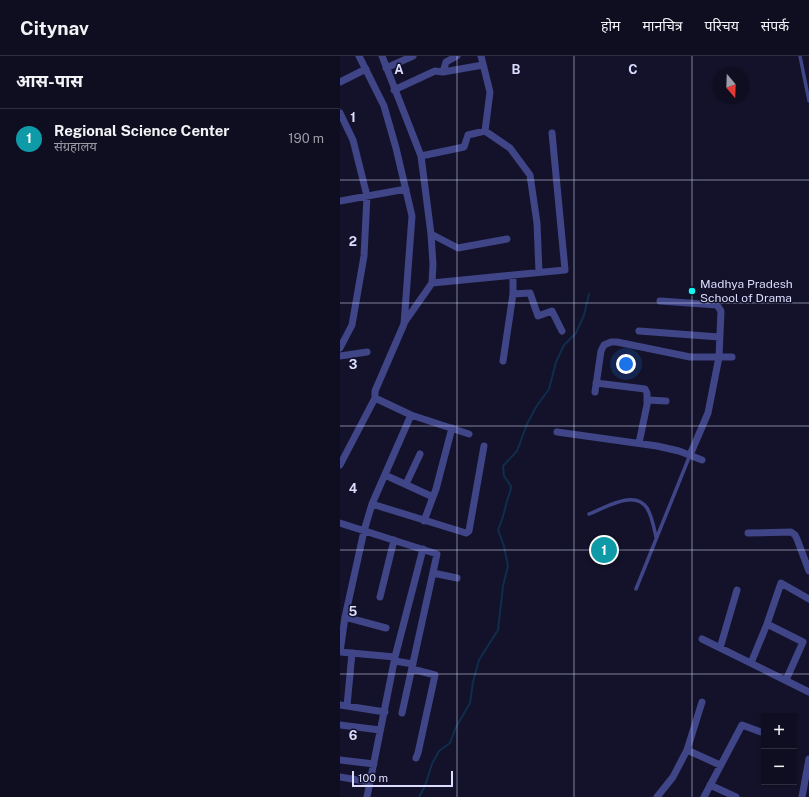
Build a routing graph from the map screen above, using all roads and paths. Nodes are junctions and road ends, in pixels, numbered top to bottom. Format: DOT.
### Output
graph roads {
  1 [pos="359,56"];
  2 [pos="382,56"];
  3 [pos="413,56"];
  4 [pos="457,56"];
  5 [pos="481,56"];
  6 [pos="800,56"];
  7 [pos="483,65"];
  8 [pos="366,68"];
  9 [pos="386,68"];
  10 [pos="443,72"];
  11 [pos="340,82"];
  12 [pos="394,90"];
  13 [pos="809,101"];
  14 [pos="340,113"];
  15 [pos="485,132"];
  16 [pos="552,133"];
  17 [pos="421,156"];
  18 [pos="406,189"];
  19 [pos="367,196"];
  20 [pos="340,200"];
  21 [pos="431,234"];
  22 [pos="507,238"];
  23 [pos="539,272"];
  24 [pos="513,276"];
  25 [pos="432,283"];
  26 [pos="513,294"];
  27 [pos="660,301"];
  28 [pos="404,324"];
  29 [pos="562,331"];
  30 [pos="639,331"];
  31 [pos="719,337"];
  32 [pos="340,348"];
  33 [pos="367,352"];
  34 [pos="340,356"];
  35 [pos="719,357"];
  36 [pos="732,357"];
  37 [pos="502,361"];
  38 [pos="596,383"];
  39 [pos="595,392"];
  40 [pos="375,398"];
  41 [pos="666,401"];
  42 [pos="647,402"];
  43 [pos="410,415"];
  44 [pos="452,428"];
  45 [pos="557,432"];
  46 [pos="470,434"];
  47 [pos="639,443"];
  48 [pos="484,446"];
  49 [pos="420,454"];
  50 [pos="690,455"];
  51 [pos="702,460"];
  52 [pos="340,465"];
  53 [pos="385,475"];
  54 [pos="406,484"];
  55 [pos="434,497"];
  56 [pos="372,504"];
  57 [pos="590,514"];
  58 [pos="424,521"];
  59 [pos="340,523"];
  60 [pos="364,531"];
  61 [pos="748,533"];
  62 [pos="656,537"];
  63 [pos="394,540"];
  64 [pos="423,548"];
  65 [pos="809,571"];
  66 [pos="433,573"];
  67 [pos="456,578"];
  68 [pos="636,589"];
  69 [pos="737,590"];
  70 [pos="380,597"];
  71 [pos="809,599"];
  72 [pos="345,616"];
  73 [pos="767,624"];
  74 [pos="386,628"];
  75 [pos="702,639"];
  76 [pos="720,648"];
  77 [pos="340,652"];
  78 [pos="352,653"];
  79 [pos="395,659"];
  80 [pos="751,663"];
  81 [pos="412,667"];
  82 [pos="786,680"];
  83 [pos="808,689"];
  84 [pos="702,702"];
  85 [pos="343,705"];
  86 [pos="385,712"];
  87 [pos="402,713"];
  88 [pos="340,725"];
  89 [pos="380,730"];
  90 [pos="761,732"];
  91 [pos="687,750"];
  92 [pos="416,758"];
  93 [pos="809,758"];
  94 [pos="340,760"];
  95 [pos="374,764"];
  96 [pos="720,765"];
  97 [pos="340,777"];
  98 [pos="370,782"];
  99 [pos="710,785"];
  100 [pos="367,797"];
  101 [pos="657,797"];
  102 [pos="704,797"];
  103 [pos="736,797"];
  104 [pos="802,797"];
  1 -- 8 [label="street"];
  2 -- 9 [label="street"];
  3 -- 9 [label="street"];
  4 -- 10 [label="street"];
  5 -- 7 [label="street"];
  6 -- 13 [label="lane"];
  7 -- 10 [label="street"];
  7 -- 15 [label="street"];
  8 -- 11 [label="street"];
  8 -- 18 [label="street"];
  9 -- 12 [label="street"];
  10 -- 12 [label="street"];
  12 -- 17 [label="street"];
  14 -- 19 [label="street"];
  15 -- 17 [label="street"];
  15 -- 23 [label="street"];
  16 -- 23 [label="street"];
  17 -- 21 [label="street"];
  18 -- 19 [label="street"];
  18 -- 28 [label="street"];
  19 -- 20 [label="street"];
  19 -- 32 [label="street"];
  21 -- 22 [label="street"];
  21 -- 25 [label="street"];
  23 -- 24 [label="street"];
  24 -- 25 [label="street"];
  24 -- 26 [label="street"];
  25 -- 28 [label="street"];
  26 -- 29 [label="street"];
  26 -- 37 [label="street"];
  27 -- 31 [label="street"];
  28 -- 40 [label="street"];
  30 -- 31 [label="street"];
  31 -- 35 [label="street"];
  33 -- 34 [label="street"];
  35 -- 36 [label="street"];
  35 -- 38 [label="street"];
  35 -- 50 [label="street"];
  38 -- 39 [label="street"];
  38 -- 42 [label="street"];
  40 -- 43 [label="street"];
  40 -- 52 [label="street"];
  41 -- 42 [label="street"];
  42 -- 47 [label="street"];
  43 -- 44 [label="street"];
  43 -- 53 [label="street"];
  44 -- 46 [label="street"];
  44 -- 55 [label="street"];
  45 -- 47 [label="street"];
  47 -- 50 [label="street"];
  48 -- 58 [label="street"];
  49 -- 54 [label="street"];
  50 -- 51 [label="street"];
  50 -- 62 [label="lane"];
  53 -- 54 [label="street"];
  53 -- 56 [label="street"];
  54 -- 55 [label="street"];
  55 -- 58 [label="street"];
  56 -- 58 [label="street"];
  56 -- 60 [label="street"];
  57 -- 62 [label="lane"];
  59 -- 60 [label="street"];
  60 -- 63 [label="street"];
  60 -- 72 [label="street"];
  61 -- 65 [label="street"];
  62 -- 68 [label="lane"];
  63 -- 64 [label="street"];
  63 -- 70 [label="street"];
  64 -- 66 [label="street"];
  64 -- 79 [label="street"];
  66 -- 67 [label="street"];
  66 -- 81 [label="street"];
  69 -- 76 [label="street"];
  71 -- 73 [label="street"];
  72 -- 74 [label="street"];
  72 -- 77 [label="street"];
  73 -- 80 [label="street"];
  73 -- 82 [label="street"];
  75 -- 76 [label="street"];
  76 -- 80 [label="street"];
  77 -- 78 [label="street"];
  78 -- 79 [label="street"];
  78 -- 85 [label="street"];
  79 -- 81 [label="street"];
  79 -- 86 [label="street"];
  80 -- 82 [label="street"];
  81 -- 87 [label="street"];
  81 -- 92 [label="street"];
  82 -- 83 [label="street"];
  84 -- 91 [label="street"];
  85 -- 86 [label="street"];
  86 -- 89 [label="street"];
  88 -- 89 [label="street"];
  89 -- 95 [label="street"];
  90 -- 96 [label="street"];
  91 -- 96 [label="street"];
  91 -- 101 [label="street"];
  93 -- 104 [label="street"];
  94 -- 95 [label="street"];
  95 -- 98 [label="street"];
  96 -- 99 [label="street"];
  97 -- 98 [label="street"];
  98 -- 100 [label="street"];
  99 -- 102 [label="street"];
  99 -- 103 [label="street"];
}
